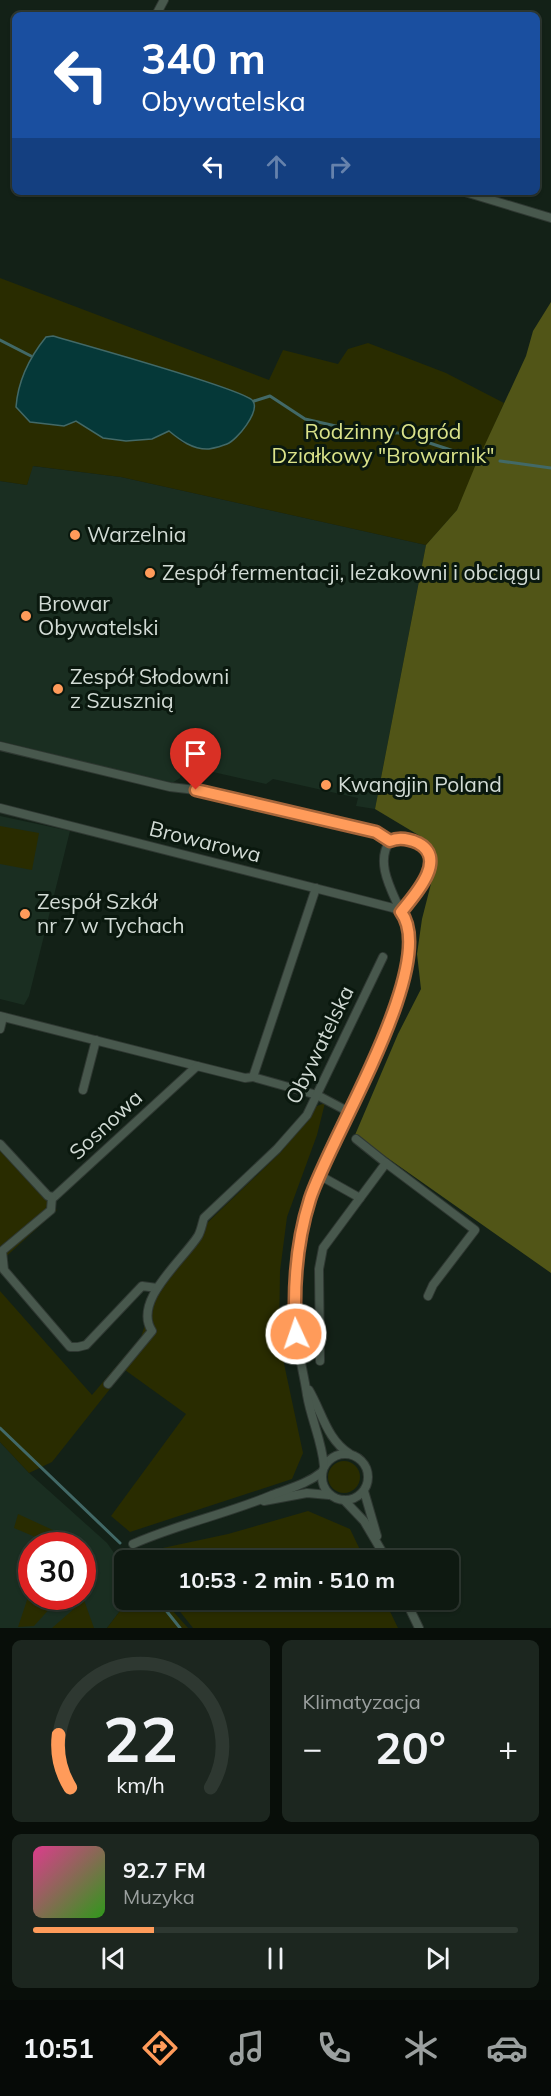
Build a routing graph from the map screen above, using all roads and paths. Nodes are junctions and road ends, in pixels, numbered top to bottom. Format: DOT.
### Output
graph roads {
  1 [pos="475,195"];
  2 [pos="551,218"];
  3 [pos="0,746"];
  4 [pos="0,808"];
  5 [pos="390,841"];
  6 [pos="316,888"];
  7 [pos="401,912"];
  8 [pos="383,957"];
  9 [pos="2,1016"];
  10 [pos="0,1029"];
  11 [pos="96,1040"];
  12 [pos="197,1066"];
  13 [pos="253,1077"];
  14 [pos="83,1090"];
  15 [pos="317,1095"];
  16 [pos="349,1112"];
  17 [pos="356,1140"];
  18 [pos="0,1144"];
  19 [pos="386,1163"];
  20 [pos="319,1175"];
  21 [pos="52,1197"];
  22 [pos="360,1198"];
  23 [pos="157,1288"];
  24 [pos="428,1296"];
  25 [pos="320,1361"];
  26 [pos="108,1384"];
  27 [pos="306,1385"];
  28 [pos="351,1454"];
  29 [pos="323,1469"];
  30 [pos="364,1491"];
  31 [pos="330,1495"];
  32 [pos="344,1500"];
  33 [pos="260,1501"];
  34 [pos="133,1544"];
  35 [pos="381,1548"];
  36 [pos="410,1610"];
  37 [pos="419,1628"];
  1 -- 2 [label="street"];
  3 -- 5 [label="street"];
  4 -- 6 [label="street, Browarowa"];
  5 -- 7 [label="street"];
  5 -- 7 [label="street"];
  6 -- 7 [label="street, Browarowa"];
  6 -- 13 [label="street"];
  7 -- 16 [label="street"];
  8 -- 15 [label="street, Obywatelska"];
  9 -- 10 [label="street"];
  9 -- 11 [label="street"];
  11 -- 12 [label="street"];
  11 -- 14 [label="street"];
  12 -- 13 [label="street"];
  12 -- 21 [label="street, Sosnowa"];
  13 -- 15 [label="street"];
  15 -- 16 [label="street"];
  15 -- 23 [label="street, Obywatelska"];
  16 -- 20 [label="street"];
  17 -- 19 [label="street"];
  18 -- 21 [label="street"];
  19 -- 22 [label="street"];
  19 -- 24 [label="street"];
  20 -- 22 [label="street"];
  20 -- 27 [label="street"];
  21 -- 23 [label="street"];
  22 -- 25 [label="street"];
  23 -- 26 [label="street"];
  27 -- 28 [label="street"];
  27 -- 29 [label="street"];
  28 -- 29 [label="street"];
  28 -- 30 [label="street"];
  29 -- 31 [label="street"];
  29 -- 33 [label="street"];
  30 -- 32 [label="street"];
  30 -- 35 [label="street"];
  31 -- 32 [label="street"];
  31 -- 33 [label="street"];
  32 -- 35 [label="street"];
  33 -- 34 [label="street"];
  36 -- 37 [label="street"];
}
